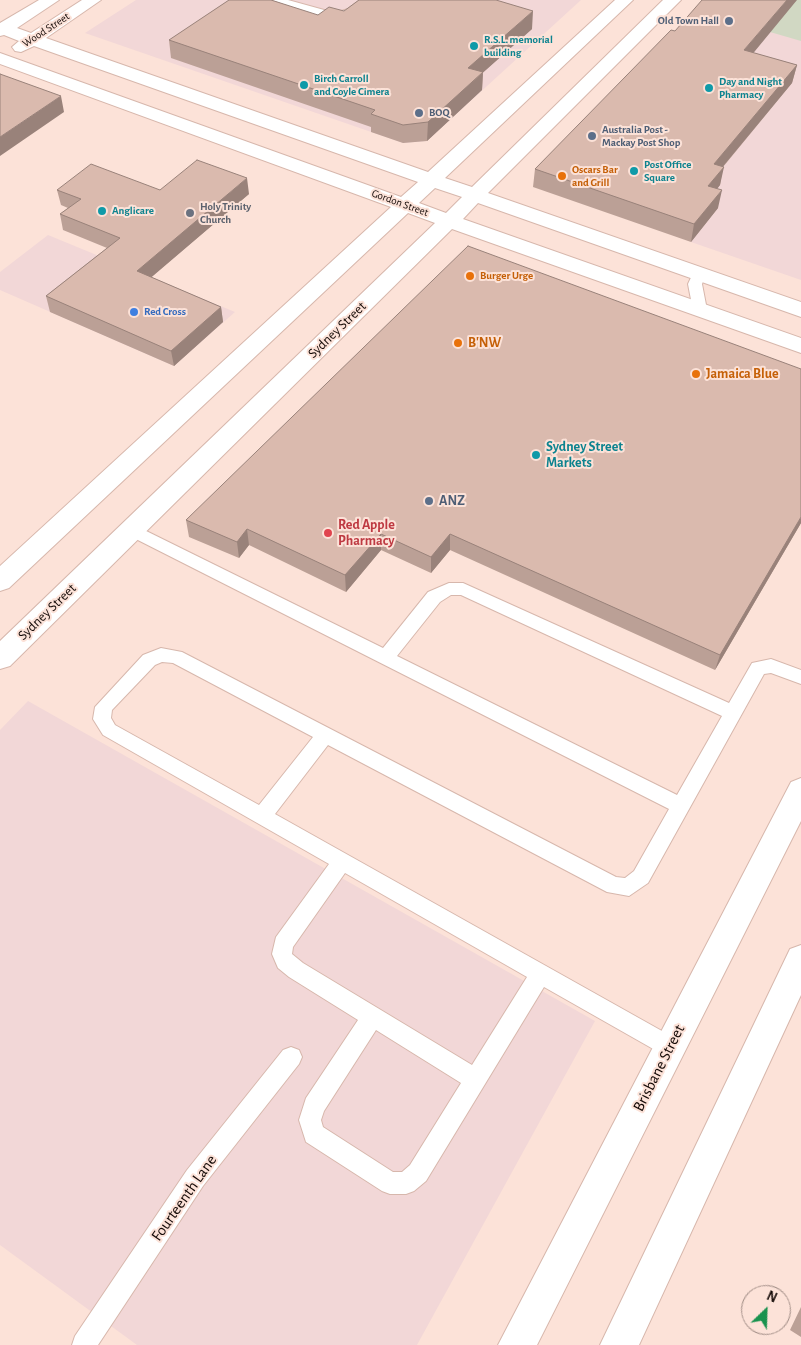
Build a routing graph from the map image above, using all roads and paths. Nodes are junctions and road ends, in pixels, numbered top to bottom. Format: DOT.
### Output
graph roads {
  1 [pos="51,0"];
  2 [pos="93,0"];
  3 [pos="277,0"];
  4 [pos="367,0"];
  5 [pos="625,0"];
  6 [pos="673,0"];
  7 [pos="1,29"];
  8 [pos="32,39"];
  9 [pos="1,59"];
  10 [pos="432,179"];
  11 [pos="477,194"];
  12 [pos="405,205"];
  13 [pos="449,221"];
  14 [pos="700,274"];
  15 [pos="700,310"];
  16 [pos="801,310"];
  17 [pos="801,346"];
  18 [pos="132,530"];
  19 [pos="0,581"];
  20 [pos="386,657"];
  21 [pos="0,658"];
  22 [pos="801,677"];
  23 [pos="732,712"];
  24 [pos="326,735"];
  25 [pos="801,791"];
  26 [pos="680,806"];
  27 [pos="262,816"];
  28 [pos="342,862"];
  29 [pos="801,960"];
  30 [pos="540,974"];
  31 [pos="373,1016"];
  32 [pos="670,1048"];
  33 [pos="291,1057"];
  34 [pos="475,1079"];
  35 [pos="84,1345"];
  36 [pos="517,1345"];
  37 [pos="619,1345"];
  1 -- 7 [label="main road, Wood Street"];
  2 -- 8 [label="main road, Wood Street"];
  3 -- 4 [label="lane"];
  5 -- 10 [label="main road"];
  6 -- 11 [label="main road, Sydney Street"];
  7 -- 8 [label="main road"];
  8 -- 9 [label="main road, Wood Street"];
  8 -- 10 [label="main road"];
  9 -- 12 [label="main road, Gordon Street"];
  10 -- 11 [label="main road"];
  10 -- 12 [label="main road"];
  11 -- 13 [label="main road, Sydney Street"];
  11 -- 14 [label="main road"];
  12 -- 13 [label="main road, Gordon Street"];
  12 -- 19 [label="main road"];
  13 -- 15 [label="main road, Gordon Street"];
  13 -- 18 [label="main road, Sydney Street"];
  14 -- 15 [label="lane"];
  14 -- 16 [label="main road"];
  15 -- 17 [label="main road, Gordon Street"];
  18 -- 20 [label="lane"];
  18 -- 21 [label="main road, Sydney Street"];
  20 -- 23 [label="lane"];
  20 -- 26 [label="lane"];
  22 -- 23 [label="lane"];
  23 -- 26 [label="lane"];
  24 -- 26 [label="lane"];
  24 -- 27 [label="lane"];
  24 -- 27 [label="lane"];
  25 -- 32 [label="main road, Brisbane Street"];
  27 -- 28 [label="lane"];
  28 -- 30 [label="lane"];
  28 -- 31 [label="lane"];
  29 -- 37 [label="main road"];
  30 -- 32 [label="lane"];
  30 -- 34 [label="lane"];
  31 -- 34 [label="lane"];
  31 -- 34 [label="lane"];
  32 -- 36 [label="main road, Brisbane Street"];
  33 -- 35 [label="lane, Fourteenth Lane"];
}
